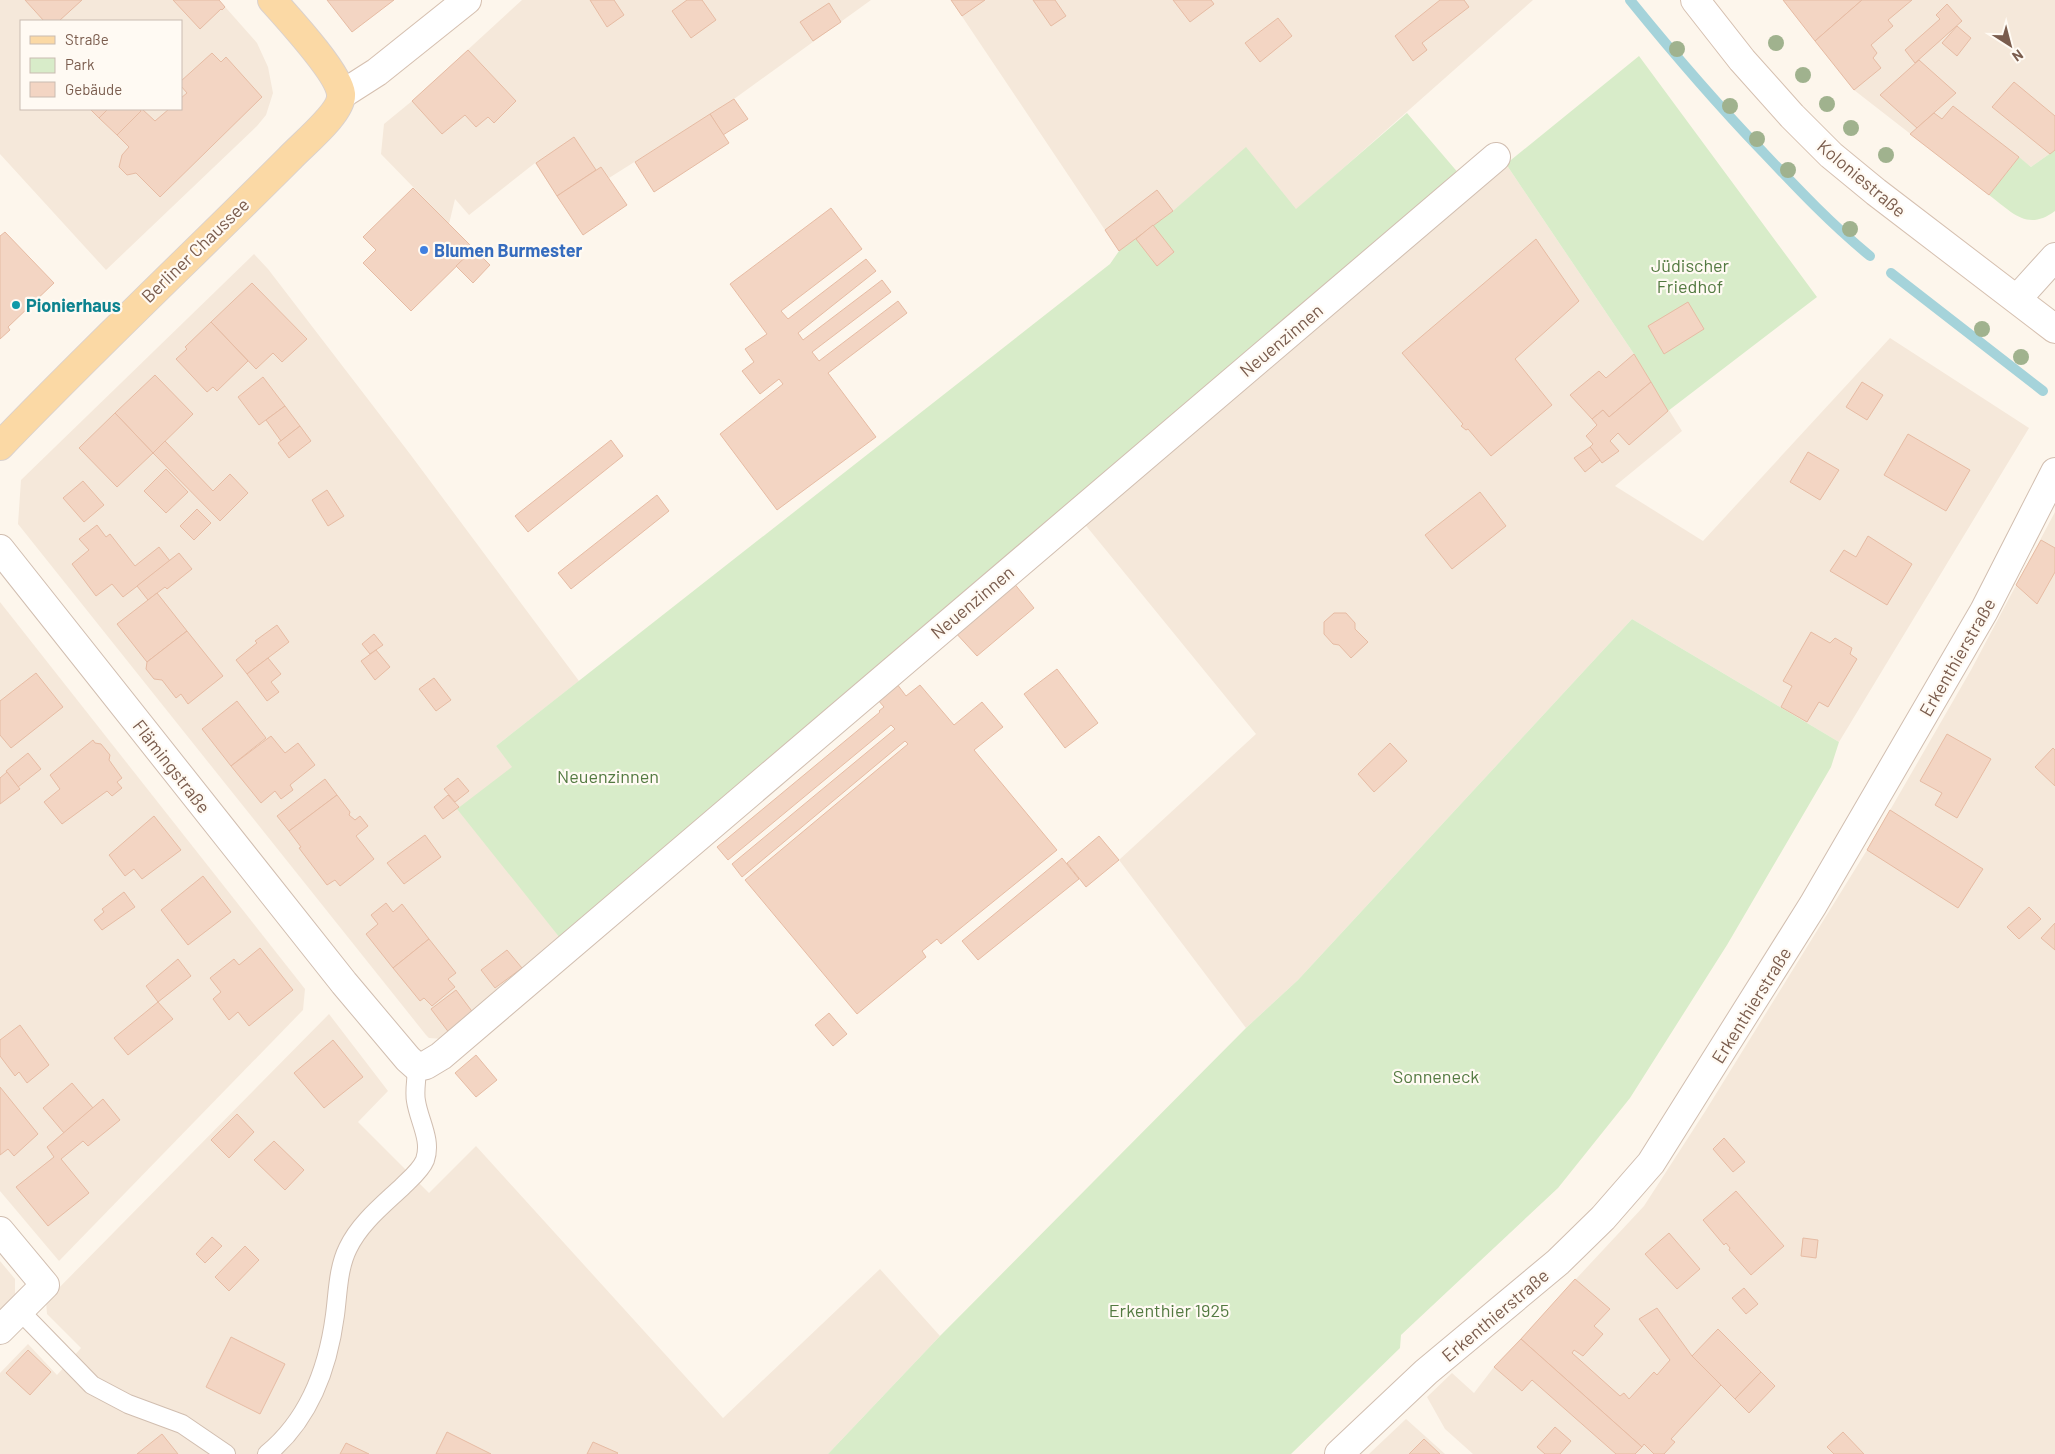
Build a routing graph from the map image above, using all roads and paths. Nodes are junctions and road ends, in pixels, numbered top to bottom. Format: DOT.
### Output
graph roads {
  1 [pos="272,0"];
  2 [pos="467,0"];
  3 [pos="1695,0"];
  4 [pos="341,95"];
  5 [pos="1496,157"];
  6 [pos="2055,257"];
  7 [pos="2017,299"];
  8 [pos="2055,329"];
  9 [pos="0,446"];
  10 [pos="2055,472"];
  11 [pos="0,549"];
  12 [pos="417,1067"];
  13 [pos="0,1231"];
  14 [pos="19,1310"];
  15 [pos="0,1330"];
  16 [pos="226,1454"];
  17 [pos="267,1454"];
  18 [pos="1339,1454"];
  1 -- 4 [label="main road"];
  2 -- 4 [label="street"];
  3 -- 7 [label="street, Koloniestraße"];
  4 -- 9 [label="main road, Berliner Chaussee"];
  5 -- 12 [label="street, Neuenzinnen"];
  6 -- 7 [label="street"];
  7 -- 8 [label="street, Koloniestraße"];
  10 -- 18 [label="street, Erkenthierstraße"];
  11 -- 12 [label="street, Flämingstraße"];
  12 -- 17 [label="lane"];
  13 -- 14 [label="street"];
  14 -- 15 [label="street"];
  14 -- 16 [label="lane"];
}
